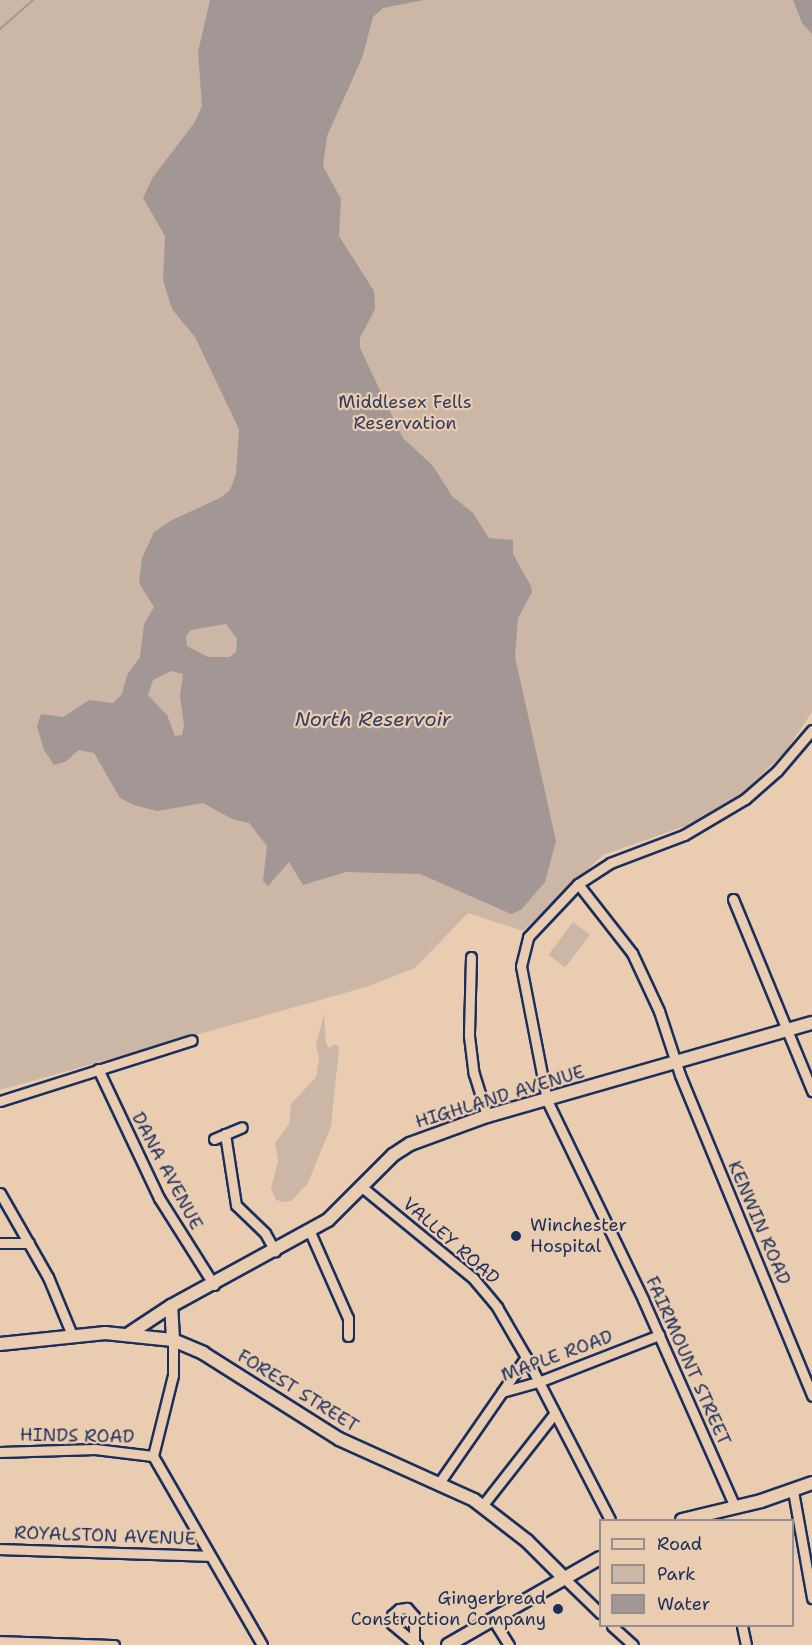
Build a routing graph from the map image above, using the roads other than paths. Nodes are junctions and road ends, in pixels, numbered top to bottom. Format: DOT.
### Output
graph roads {
  1 [pos="812,730"];
  2 [pos="578,885"];
  3 [pos="733,899"];
  4 [pos="471,957"];
  5 [pos="812,1023"];
  6 [pos="785,1031"];
  7 [pos="192,1040"];
  8 [pos="676,1062"];
  9 [pos="98,1069"];
  10 [pos="812,1091"];
  11 [pos="547,1100"];
  12 [pos="0,1101"];
  13 [pos="487,1116"];
  14 [pos="242,1126"];
  15 [pos="225,1134"];
  16 [pos="214,1139"];
  17 [pos="363,1188"];
  18 [pos="0,1193"];
  19 [pos="310,1232"];
  20 [pos="0,1243"];
  21 [pos="29,1243"];
  22 [pos="275,1251"];
  23 [pos="214,1285"];
  24 [pos="171,1306"];
  25 [pos="130,1333"];
  26 [pos="72,1335"];
  27 [pos="659,1335"];
  28 [pos="348,1336"];
  29 [pos="173,1340"];
  30 [pos="0,1344"];
  31 [pos="526,1357"];
  32 [pos="541,1381"];
  33 [pos="502,1392"];
  34 [pos="812,1396"];
  35 [pos="555,1413"];
  36 [pos="0,1452"];
  37 [pos="153,1456"];
  38 [pos="439,1483"];
  39 [pos="812,1483"];
  40 [pos="793,1491"];
  41 [pos="482,1506"];
  42 [pos="735,1507"];
  43 [pos="722,1515"];
  44 [pos="609,1519"];
  45 [pos="695,1519"];
  46 [pos="0,1549"];
  47 [pos="209,1556"];
  48 [pos="599,1559"];
  49 [pos="563,1577"];
  50 [pos="812,1598"];
  51 [pos="599,1613"];
  52 [pos="492,1618"];
  53 [pos="613,1627"];
  54 [pos="742,1627"];
  55 [pos="0,1641"];
  56 [pos="114,1645"];
  57 [pos="262,1645"];
  58 [pos="448,1645"];
  59 [pos="510,1645"];
  60 [pos="633,1645"];
  61 [pos="746,1645"];
  1 -- 2 [label="street"];
  2 -- 8 [label="street, KENWIN ROAD"];
  2 -- 11 [label="street, FAIRMOUNT STREET"];
  3 -- 6 [label="street"];
  4 -- 13 [label="street"];
  5 -- 6 [label="main road, HIGHLAND AVENUE"];
  6 -- 8 [label="main road, HIGHLAND AVENUE"];
  6 -- 10 [label="street"];
  7 -- 9 [label="street"];
  8 -- 11 [label="main road, HIGHLAND AVENUE"];
  8 -- 34 [label="street, KENWIN ROAD"];
  9 -- 12 [label="street"];
  9 -- 23 [label="street, DANA AVENUE"];
  11 -- 13 [label="main road, HIGHLAND AVENUE"];
  11 -- 27 [label="street, FAIRMOUNT STREET"];
  13 -- 17 [label="main road, HIGHLAND AVENUE"];
  14 -- 15 [label="street"];
  15 -- 16 [label="street"];
  15 -- 22 [label="street"];
  17 -- 19 [label="main road, HIGHLAND AVENUE"];
  17 -- 31 [label="street, VALLEY ROAD"];
  18 -- 21 [label="street"];
  19 -- 22 [label="main road, HIGHLAND AVENUE"];
  19 -- 28 [label="street"];
  20 -- 21 [label="street"];
  21 -- 26 [label="street"];
  22 -- 23 [label="main road, HIGHLAND AVENUE"];
  23 -- 24 [label="main road, HIGHLAND AVENUE"];
  24 -- 25 [label="main road, HIGHLAND AVENUE"];
  24 -- 29 [label="main road"];
  25 -- 26 [label="main road, FOREST STREET"];
  25 -- 29 [label="main road, FOREST STREET"];
  26 -- 30 [label="main road, FOREST STREET"];
  27 -- 32 [label="street, MAPLE ROAD"];
  27 -- 42 [label="street, FAIRMOUNT STREET"];
  29 -- 37 [label="street"];
  29 -- 38 [label="main road, FOREST STREET"];
  31 -- 32 [label="street, VALLEY ROAD"];
  31 -- 33 [label="street"];
  32 -- 33 [label="street, MAPLE ROAD"];
  32 -- 35 [label="street, VALLEY ROAD"];
  33 -- 38 [label="street, MAPLE ROAD"];
  35 -- 41 [label="street"];
  35 -- 44 [label="street, VALLEY ROAD"];
  36 -- 37 [label="street, HINDS ROAD"];
  37 -- 47 [label="street"];
  38 -- 41 [label="main road, FOREST STREET"];
  39 -- 40 [label="main road"];
  40 -- 42 [label="main road"];
  40 -- 50 [label="street"];
  41 -- 49 [label="main road, FOREST STREET"];
  42 -- 43 [label="main road"];
  43 -- 45 [label="main road"];
  46 -- 47 [label="street, ROYALSTON AVENUE"];
  47 -- 57 [label="street"];
  48 -- 49 [label="main road"];
  49 -- 51 [label="street, FOREST STREET"];
  49 -- 52 [label="main road"];
  52 -- 58 [label="main road"];
  52 -- 59 [label="street"];
  53 -- 60 [label="street"];
  54 -- 61 [label="street"];
  55 -- 56 [label="street"];
}
